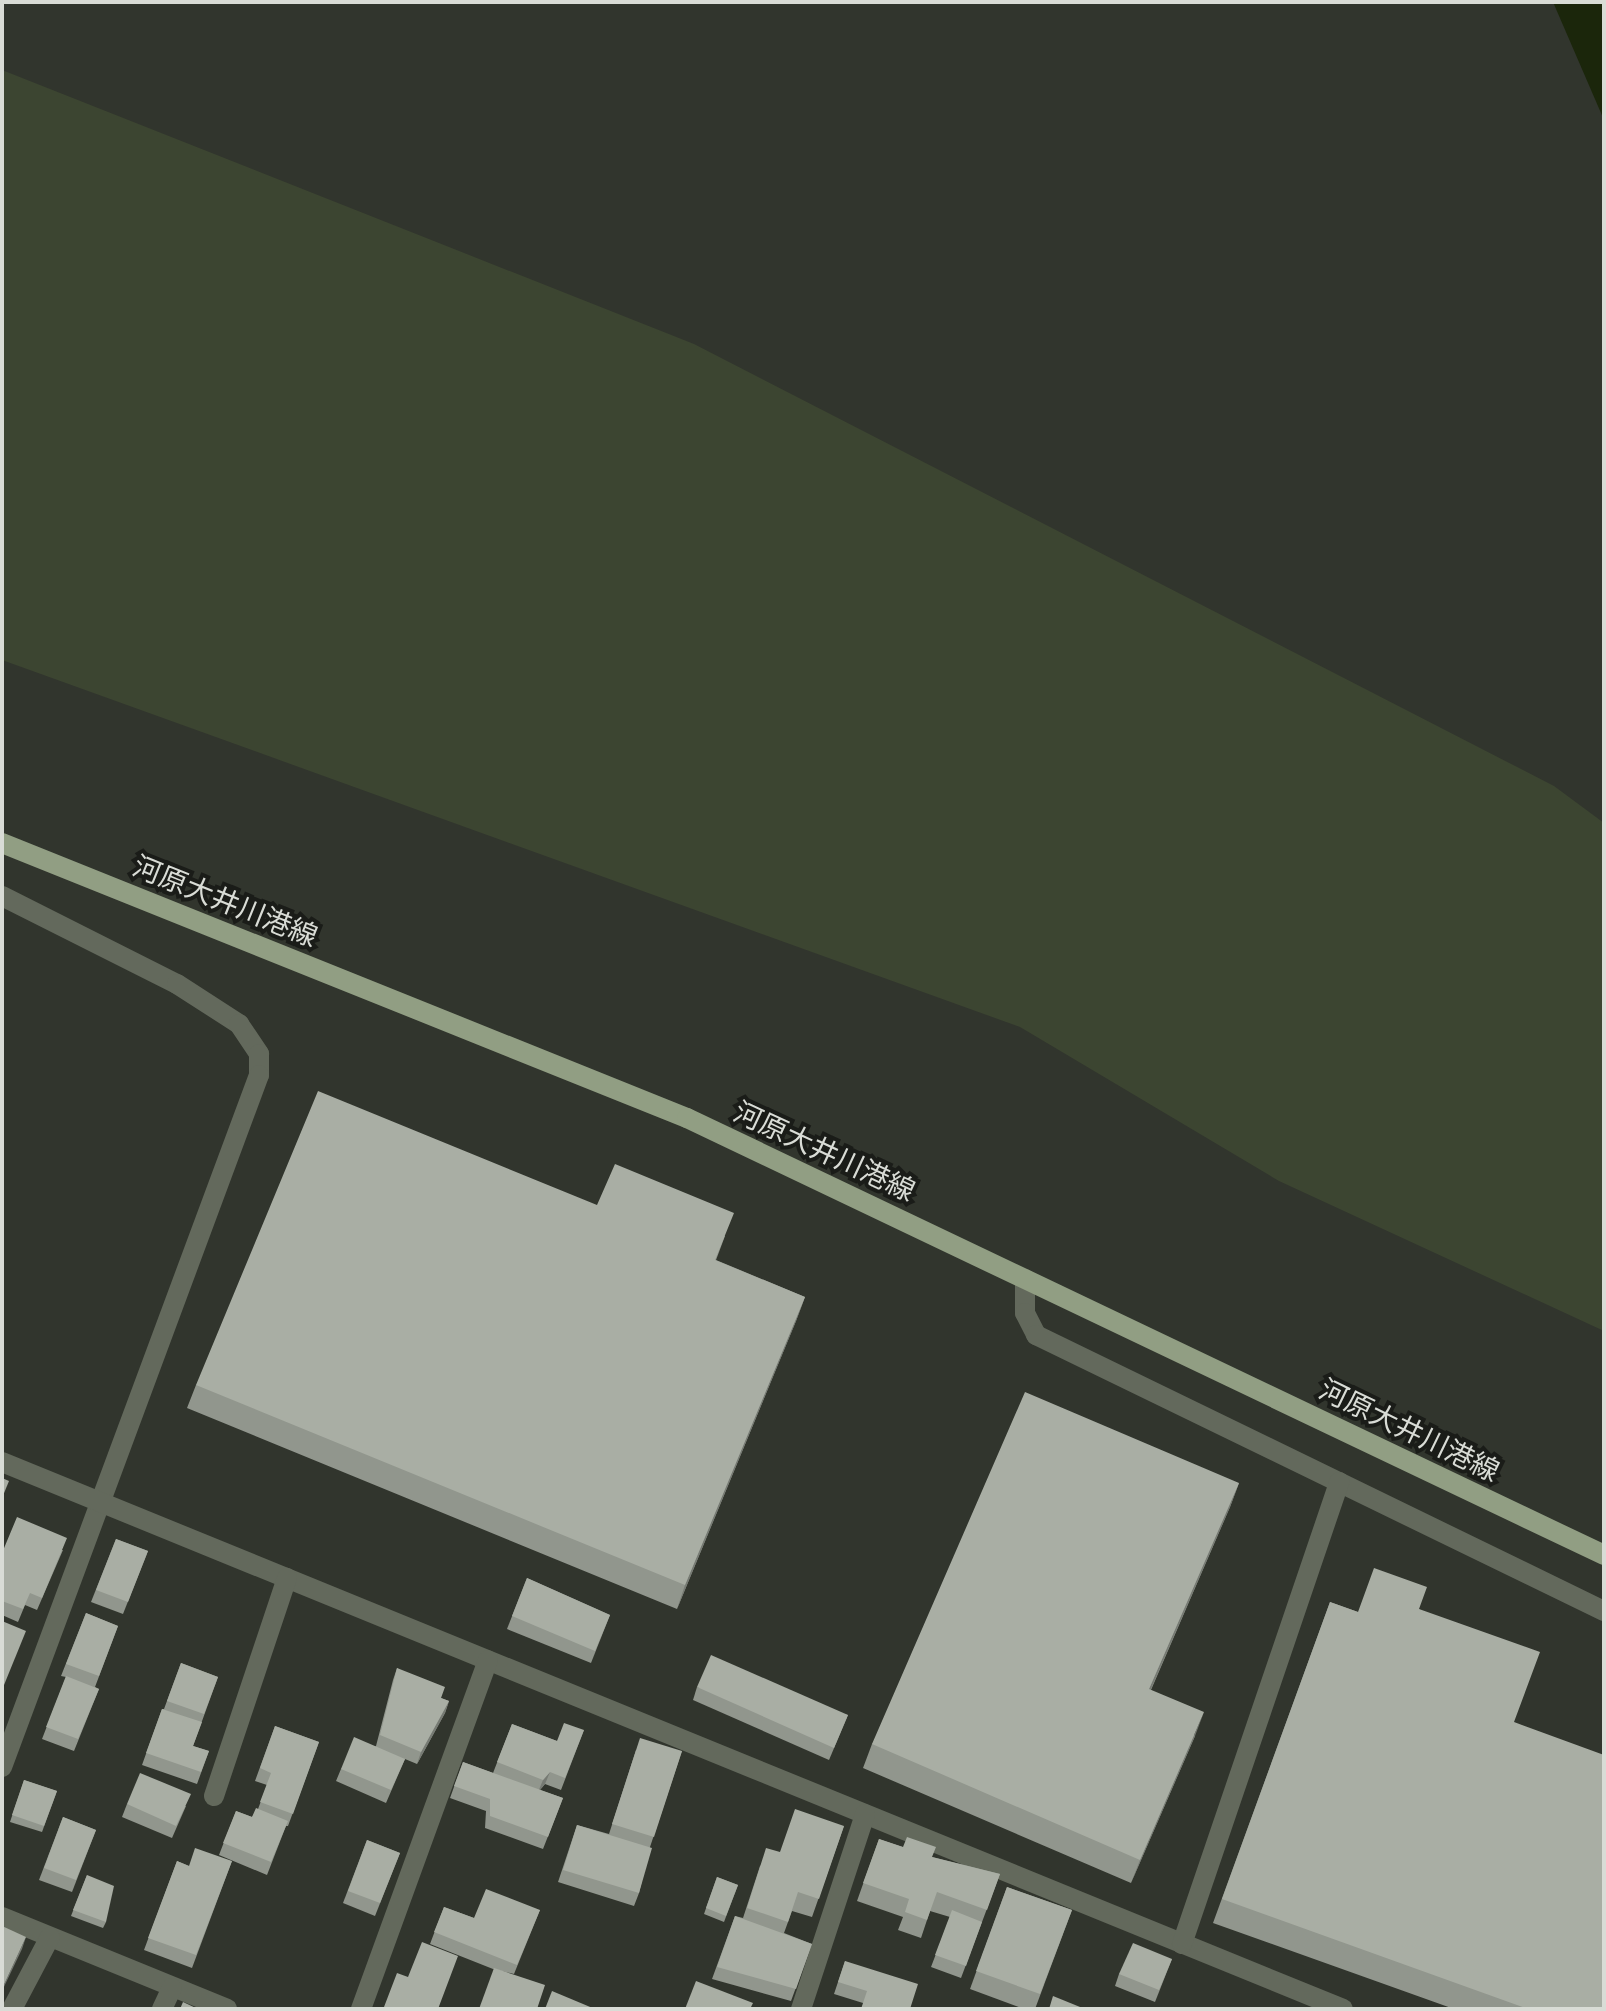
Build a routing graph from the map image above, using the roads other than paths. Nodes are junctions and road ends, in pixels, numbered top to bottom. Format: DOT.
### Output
graph roads {
  1 [pos="2,843"];
  2 [pos="2,896"];
  3 [pos="1025,1279"];
  4 [pos="2,1462"];
  5 [pos="1339,1482"];
  6 [pos="96,1500"];
  7 [pos="1604,1555"];
  8 [pos="287,1578"];
  9 [pos="1604,1611"];
  10 [pos="488,1660"];
  11 [pos="2,1767"];
  12 [pos="214,1796"];
  13 [pos="865,1814"];
  14 [pos="2,1917"];
  15 [pos="50,1937"];
  16 [pos="1182,1944"];
  17 [pos="172,1988"];
  18 [pos="12,2009"];
  19 [pos="162,2009"];
  20 [pos="227,2009"];
  21 [pos="361,2009"];
  22 [pos="801,2009"];
  23 [pos="1343,2009"];
  1 -- 3 [label="main road, 河原大井川港線"];
  2 -- 6 [label="street"];
  3 -- 5 [label="street"];
  3 -- 7 [label="main road, 河原大井川港線"];
  4 -- 6 [label="street"];
  5 -- 9 [label="street"];
  5 -- 16 [label="street"];
  6 -- 8 [label="street"];
  6 -- 11 [label="street"];
  8 -- 10 [label="street"];
  8 -- 12 [label="street"];
  10 -- 13 [label="street"];
  10 -- 21 [label="street"];
  13 -- 16 [label="street"];
  13 -- 22 [label="street"];
  14 -- 15 [label="street"];
  15 -- 17 [label="street"];
  15 -- 18 [label="street"];
  16 -- 23 [label="street"];
  17 -- 19 [label="street"];
  17 -- 20 [label="street"];
}
